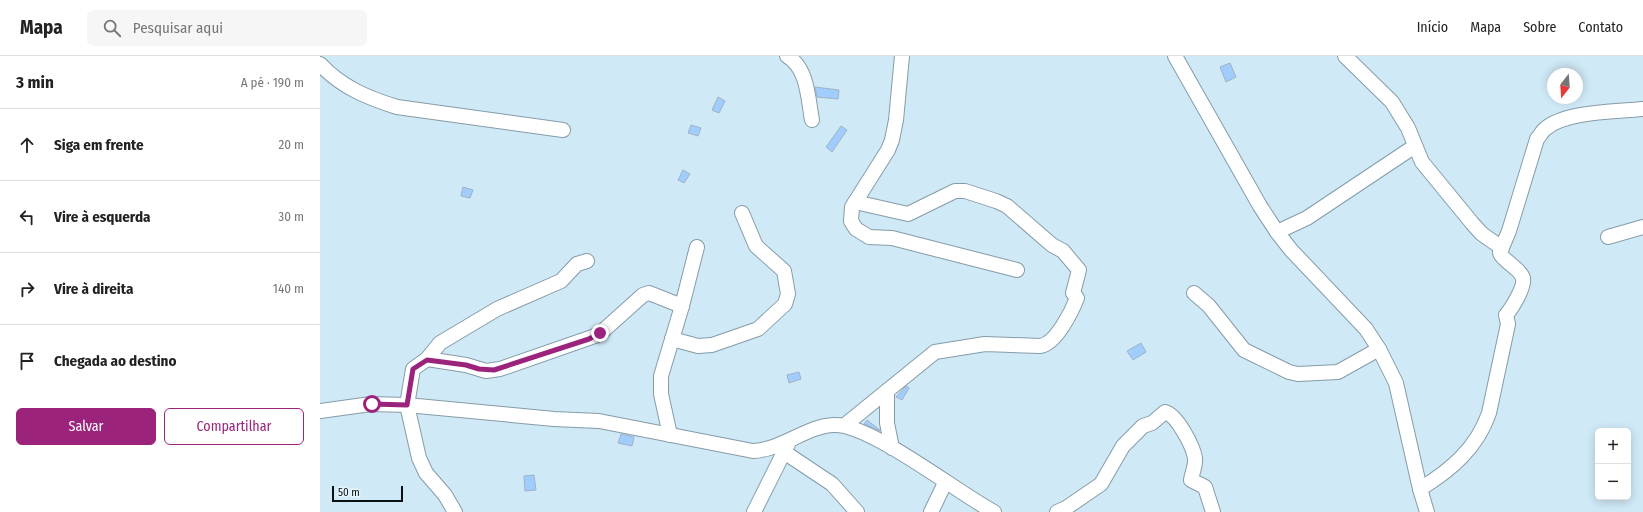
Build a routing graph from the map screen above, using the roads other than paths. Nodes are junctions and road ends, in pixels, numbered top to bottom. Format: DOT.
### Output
graph roads {
  1 [pos="788,56"];
  2 [pos="902,56"];
  3 [pos="1175,56"];
  4 [pos="1345,56"];
  5 [pos="320,64"];
  6 [pos="1643,110"];
  7 [pos="812,120"];
  8 [pos="562,130"];
  9 [pos="1415,146"];
  10 [pos="855,202"];
  11 [pos="742,213"];
  12 [pos="1643,227"];
  13 [pos="1277,232"];
  14 [pos="1608,238"];
  15 [pos="697,247"];
  16 [pos="1502,248"];
  17 [pos="587,261"];
  18 [pos="1017,270"];
  19 [pos="1194,293"];
  20 [pos="682,306"];
  21 [pos="672,339"];
  22 [pos="1379,349"];
  23 [pos="427,360"];
  24 [pos="887,392"];
  25 [pos="407,405"];
  26 [pos="320,411"];
  27 [pos="845,425"];
  28 [pos="670,435"];
  29 [pos="786,446"];
  30 [pos="892,448"];
  31 [pos="945,483"];
  32 [pos="1420,489"];
  33 [pos="454,512"];
  34 [pos="754,512"];
  35 [pos="857,512"];
  36 [pos="931,512"];
  37 [pos="994,512"];
  38 [pos="1057,512"];
  39 [pos="1213,512"];
  40 [pos="1427,512"];
  1 -- 7 [label="street"];
  2 -- 10 [label="street"];
  3 -- 13 [label="street"];
  4 -- 9 [label="street"];
  5 -- 8 [label="street"];
  6 -- 16 [label="street"];
  9 -- 13 [label="street"];
  9 -- 16 [label="street"];
  10 -- 18 [label="street"];
  10 -- 24 [label="street"];
  11 -- 21 [label="street"];
  12 -- 14 [label="street"];
  13 -- 22 [label="street"];
  15 -- 20 [label="street"];
  16 -- 32 [label="street"];
  17 -- 23 [label="street"];
  19 -- 22 [label="street"];
  20 -- 21 [label="street"];
  20 -- 23 [label="street"];
  21 -- 28 [label="street"];
  22 -- 32 [label="street"];
  23 -- 25 [label="street"];
  24 -- 27 [label="street"];
  24 -- 30 [label="street"];
  25 -- 26 [label="street"];
  25 -- 28 [label="street"];
  25 -- 33 [label="street"];
  27 -- 29 [label="street"];
  27 -- 30 [label="street"];
  28 -- 29 [label="street"];
  29 -- 34 [label="street"];
  29 -- 35 [label="street"];
  30 -- 31 [label="street"];
  31 -- 36 [label="street"];
  31 -- 37 [label="street"];
  32 -- 40 [label="street"];
  38 -- 39 [label="street"];
}
